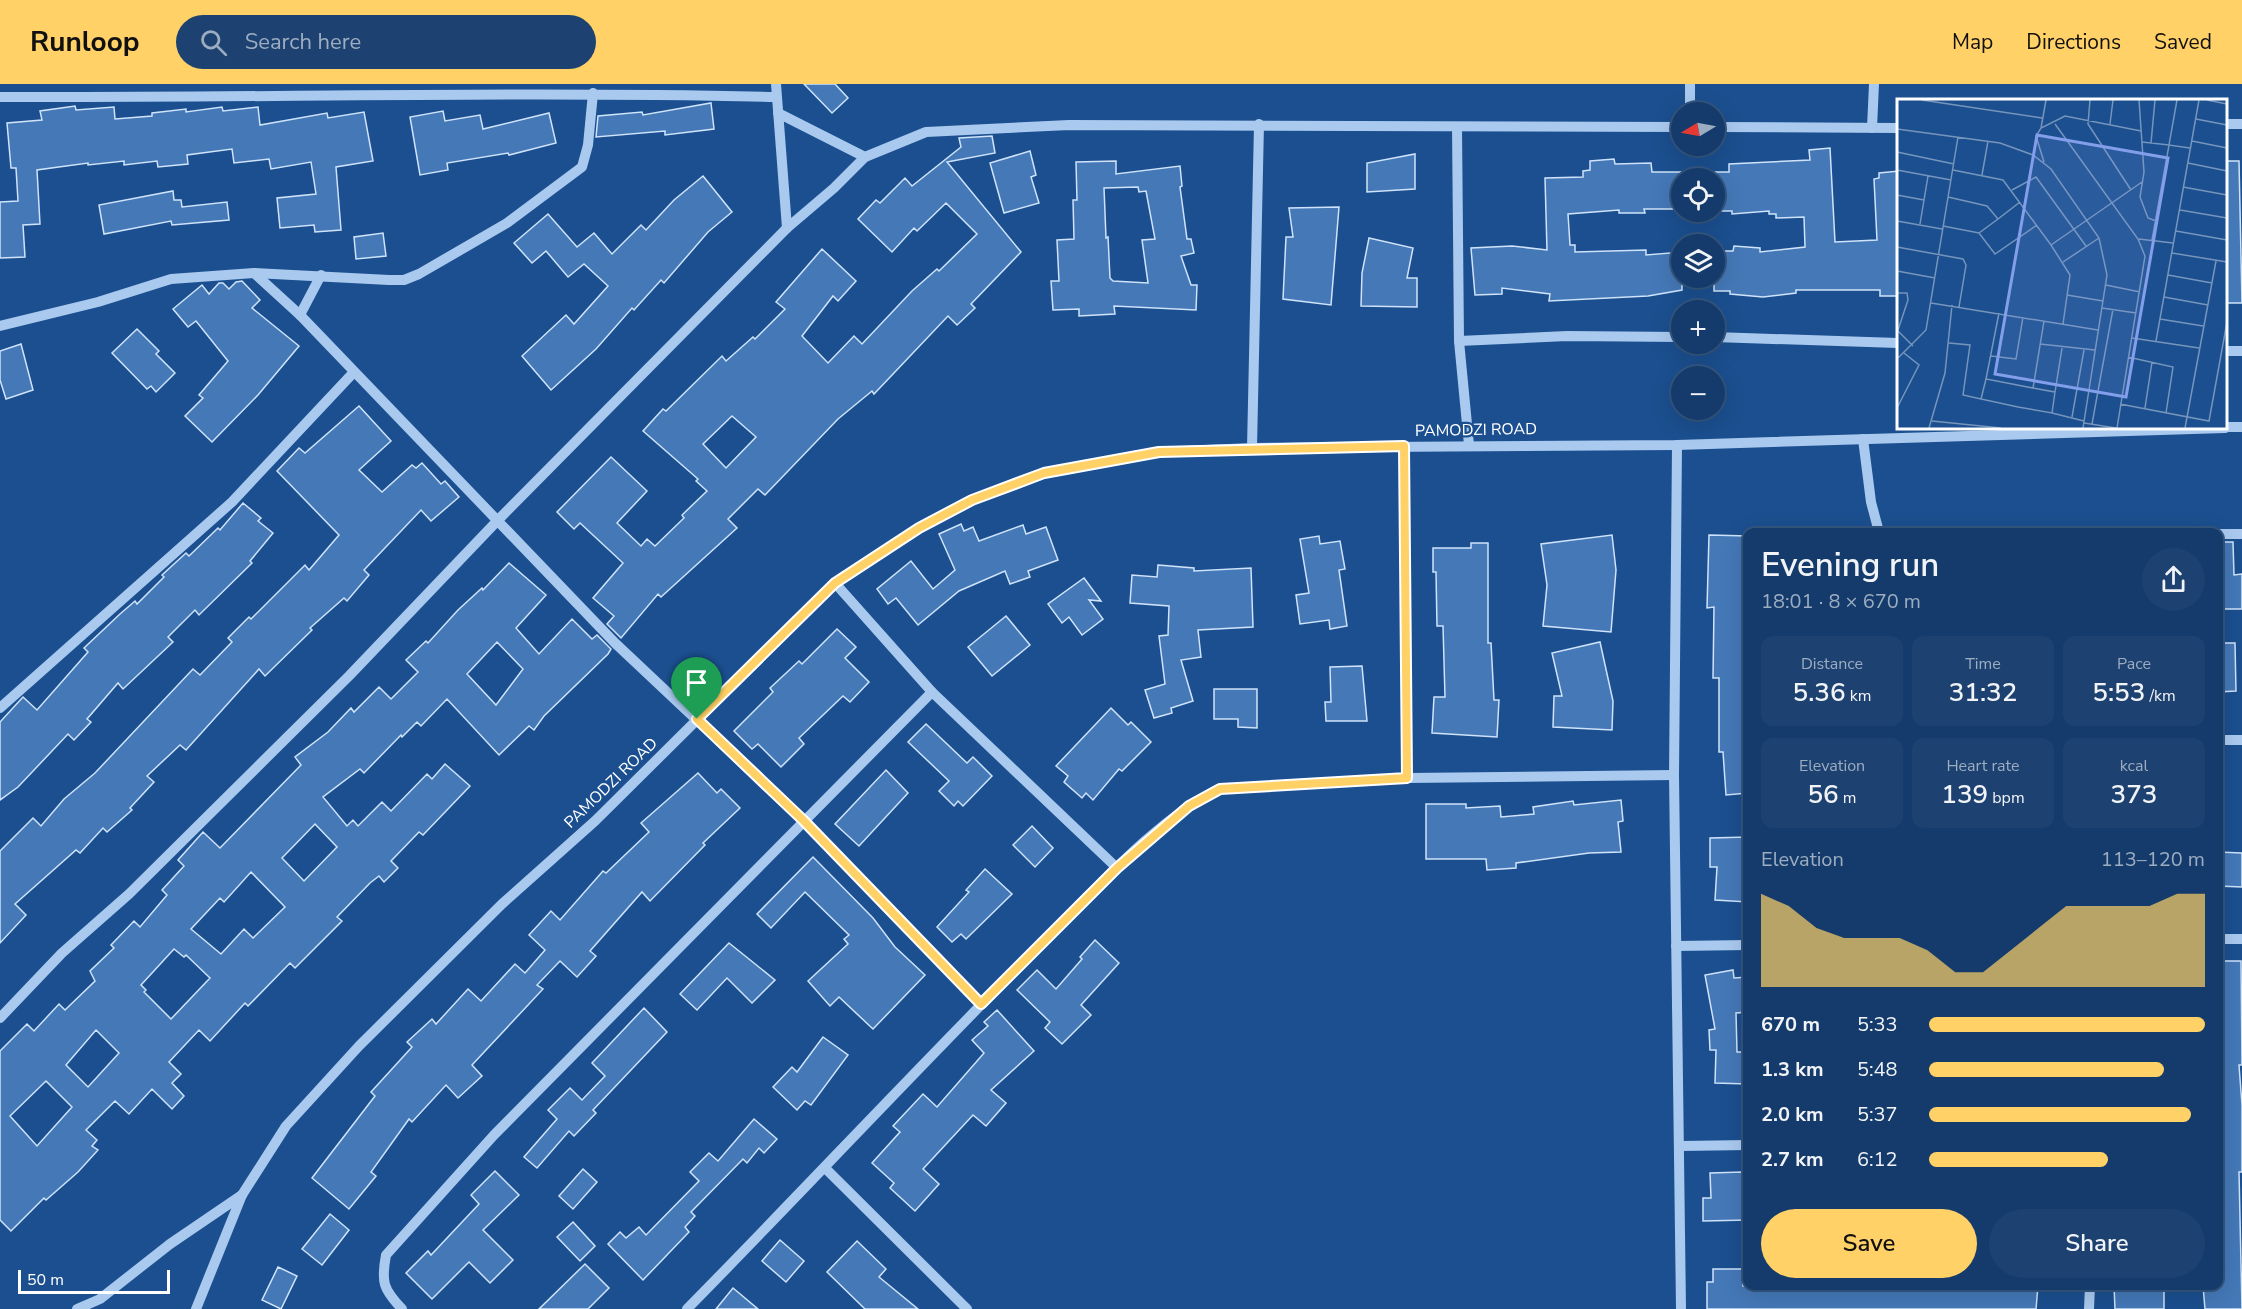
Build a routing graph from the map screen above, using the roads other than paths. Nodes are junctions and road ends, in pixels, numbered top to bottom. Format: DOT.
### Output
graph roads {
  1 [pos="776,84"];
  2 [pos="1689,84"];
  3 [pos="1874,84"];
  4 [pos="592,93"];
  5 [pos="0,97"];
  6 [pos="776,97"];
  7 [pos="1690,102"];
  8 [pos="778,113"];
  9 [pos="1259,124"];
  10 [pos="1457,127"];
  11 [pos="1671,127"];
  12 [pos="1725,127"];
  13 [pos="1872,128"];
  14 [pos="1897,128"];
  15 [pos="865,157"];
  16 [pos="787,228"];
  17 [pos="254,273"];
  18 [pos="321,275"];
  19 [pos="300,315"];
  20 [pos="0,326"];
  21 [pos="1671,337"];
  22 [pos="1725,337"];
  23 [pos="1460,341"];
  24 [pos="1897,343"];
  25 [pos="354,372"];
  26 [pos="2242,427"];
  27 [pos="2227,428"];
  28 [pos="2137,429"];
  29 [pos="1863,439"];
  30 [pos="1469,445"];
  31 [pos="1677,445"];
  32 [pos="1404,446"];
  33 [pos="1252,448"];
  34 [pos="499,519"];
  35 [pos="1878,528"];
  36 [pos="2223,534"];
  37 [pos="2242,534"];
  38 [pos="835,583"];
  39 [pos="932,692"];
  40 [pos="0,708"];
  41 [pos="697,719"];
  42 [pos="2223,740"];
  43 [pos="2242,740"];
  44 [pos="1674,775"];
  45 [pos="1407,778"];
  46 [pos="803,820"];
  47 [pos="1117,868"];
  48 [pos="2223,939"];
  49 [pos="2242,939"];
  50 [pos="1743,945"];
  51 [pos="1676,946"];
  52 [pos="981,1004"];
  53 [pos="0,1018"];
  54 [pos="1743,1145"];
  55 [pos="1681,1146"];
  56 [pos="825,1168"];
  57 [pos="242,1195"];
  58 [pos="2090,1290"];
  59 [pos="77,1309"];
  60 [pos="196,1309"];
  61 [pos="402,1309"];
  62 [pos="687,1309"];
  63 [pos="967,1309"];
  64 [pos="1681,1309"];
  65 [pos="2089,1309"];
  1 -- 6 [label="street"];
  2 -- 7 [label="street"];
  3 -- 13 [label="street"];
  4 -- 5 [label="street"];
  4 -- 6 [label="street"];
  4 -- 18 [label="street"];
  6 -- 8 [label="street"];
  8 -- 15 [label="street"];
  8 -- 16 [label="street"];
  9 -- 10 [label="street"];
  9 -- 15 [label="street"];
  9 -- 33 [label="street"];
  10 -- 11 [label="street"];
  10 -- 23 [label="street"];
  12 -- 13 [label="street"];
  13 -- 14 [label="street"];
  15 -- 16 [label="street"];
  16 -- 34 [label="street"];
  17 -- 18 [label="street"];
  17 -- 19 [label="street"];
  17 -- 20 [label="street"];
  18 -- 19 [label="street"];
  19 -- 25 [label="street"];
  21 -- 23 [label="street"];
  22 -- 24 [label="street"];
  23 -- 30 [label="street"];
  25 -- 34 [label="street"];
  25 -- 40 [label="street"];
  26 -- 27 [label="street, PAMODZI ROAD"];
  28 -- 29 [label="street, PAMODZI ROAD"];
  29 -- 31 [label="street, PAMODZI ROAD"];
  29 -- 35 [label="street"];
  30 -- 31 [label="street, PAMODZI ROAD"];
  30 -- 32 [label="street, PAMODZI ROAD"];
  31 -- 44 [label="street"];
  32 -- 33 [label="street, PAMODZI ROAD"];
  32 -- 45 [label="street"];
  33 -- 38 [label="street, PAMODZI ROAD"];
  34 -- 41 [label="street"];
  34 -- 53 [label="street"];
  36 -- 37 [label="street"];
  38 -- 39 [label="street"];
  38 -- 41 [label="street, PAMODZI ROAD"];
  39 -- 46 [label="street"];
  39 -- 47 [label="street"];
  41 -- 46 [label="street"];
  41 -- 57 [label="street, PAMODZI ROAD"];
  42 -- 43 [label="street"];
  44 -- 45 [label="street"];
  44 -- 51 [label="street"];
  45 -- 47 [label="street"];
  46 -- 52 [label="street"];
  46 -- 61 [label="street"];
  47 -- 52 [label="street"];
  48 -- 49 [label="street"];
  50 -- 51 [label="street"];
  51 -- 55 [label="street"];
  52 -- 56 [label="street"];
  54 -- 55 [label="street"];
  55 -- 64 [label="street"];
  56 -- 62 [label="street"];
  56 -- 63 [label="street"];
  57 -- 59 [label="street"];
  57 -- 60 [label="street, PAMODZI ROAD"];
  58 -- 65 [label="street"];
}
